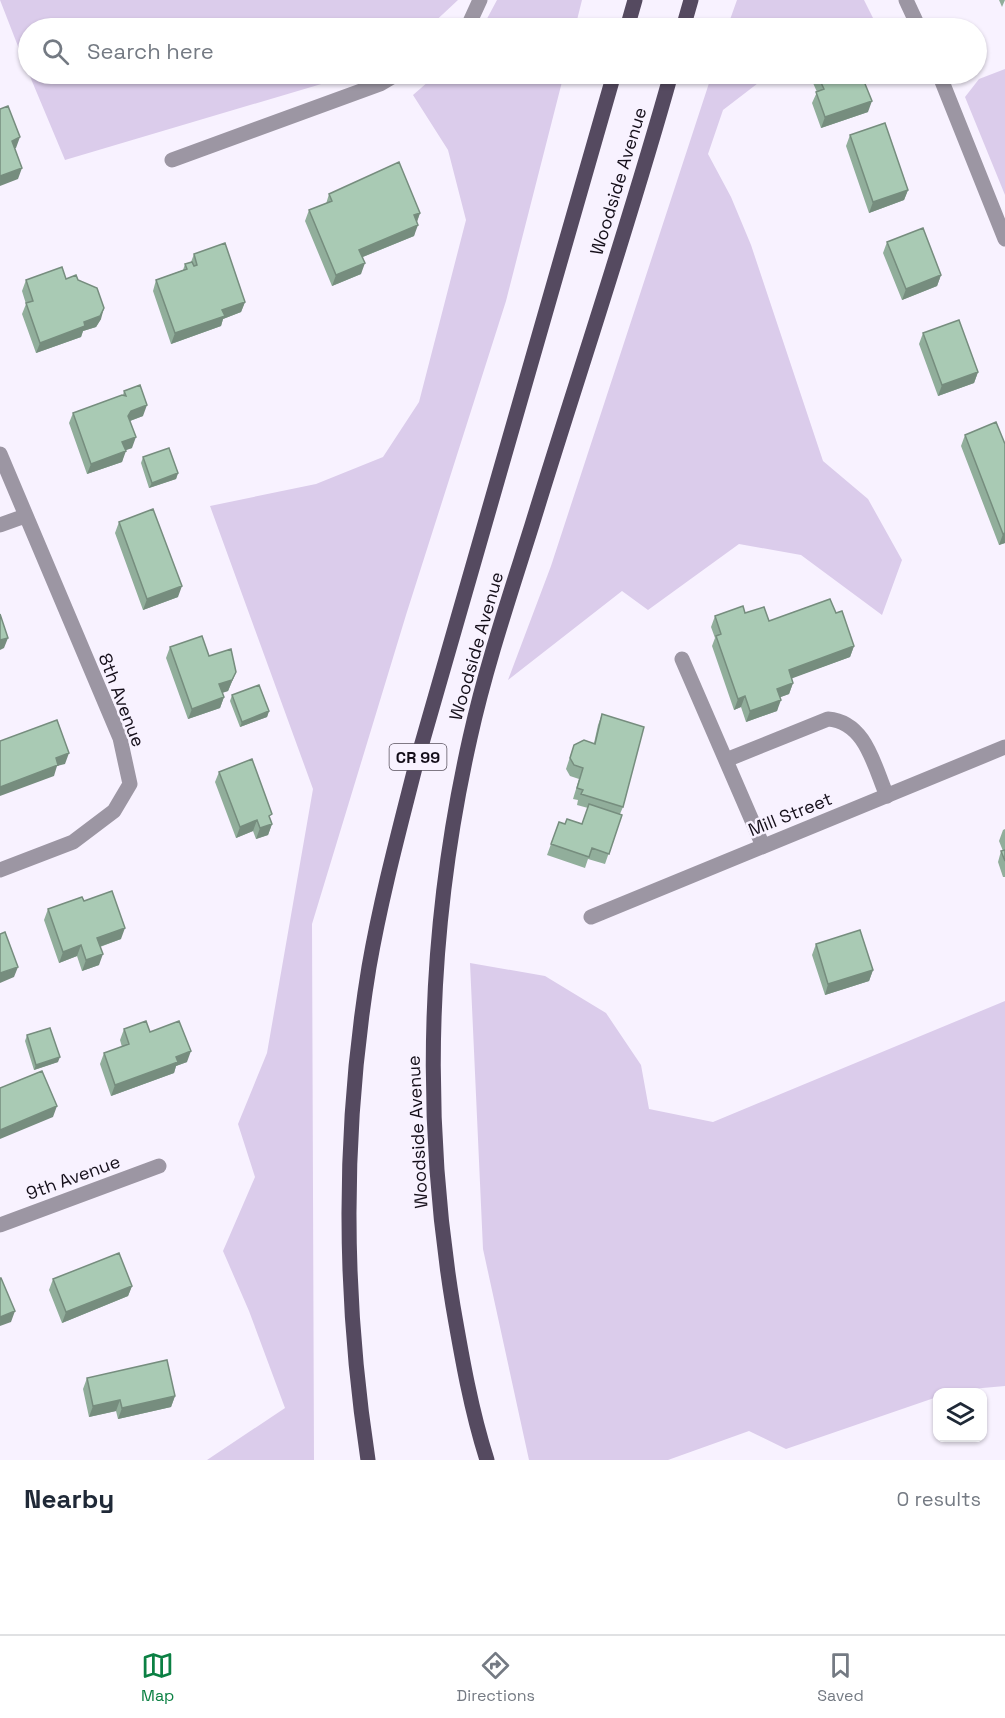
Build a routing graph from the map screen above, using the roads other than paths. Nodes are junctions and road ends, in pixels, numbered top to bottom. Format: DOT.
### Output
graph roads {
  1 [pos="480,0"];
  2 [pos="635,0"];
  3 [pos="691,0"];
  4 [pos="906,0"];
  5 [pos="472,18"];
  6 [pos="630,18"];
  7 [pos="686,18"];
  8 [pos="914,18"];
  9 [pos="380,84"];
  10 [pos="611,84"];
  11 [pos="668,84"];
  12 [pos="943,84"];
  13 [pos="171,160"];
  14 [pos="1005,239"];
  15 [pos="0,454"];
  16 [pos="25,516"];
  17 [pos="0,525"];
  18 [pos="682,659"];
  19 [pos="1005,747"];
  20 [pos="726,760"];
  21 [pos="887,796"];
  22 [pos="763,846"];
  23 [pos="0,870"];
  24 [pos="591,917"];
  25 [pos="159,1166"];
  26 [pos="0,1225"];
  27 [pos="368,1460"];
  28 [pos="487,1460"];
  1 -- 5 [label="street"];
  2 -- 6 [label="main road"];
  3 -- 7 [label="main road"];
  4 -- 8 [label="street"];
  9 -- 13 [label="street"];
  10 -- 27 [label="main road, Woodside Avenue / CR 99"];
  11 -- 28 [label="main road, Woodside Avenue / CR 99"];
  12 -- 14 [label="street"];
  15 -- 16 [label="street, 8th Avenue"];
  16 -- 17 [label="street"];
  16 -- 23 [label="street, 8th Avenue"];
  18 -- 20 [label="street"];
  19 -- 21 [label="street, Mill Street"];
  20 -- 21 [label="street"];
  20 -- 22 [label="street"];
  21 -- 22 [label="street, Mill Street"];
  22 -- 24 [label="street, Mill Street"];
  25 -- 26 [label="street, 9th Avenue"];
}
